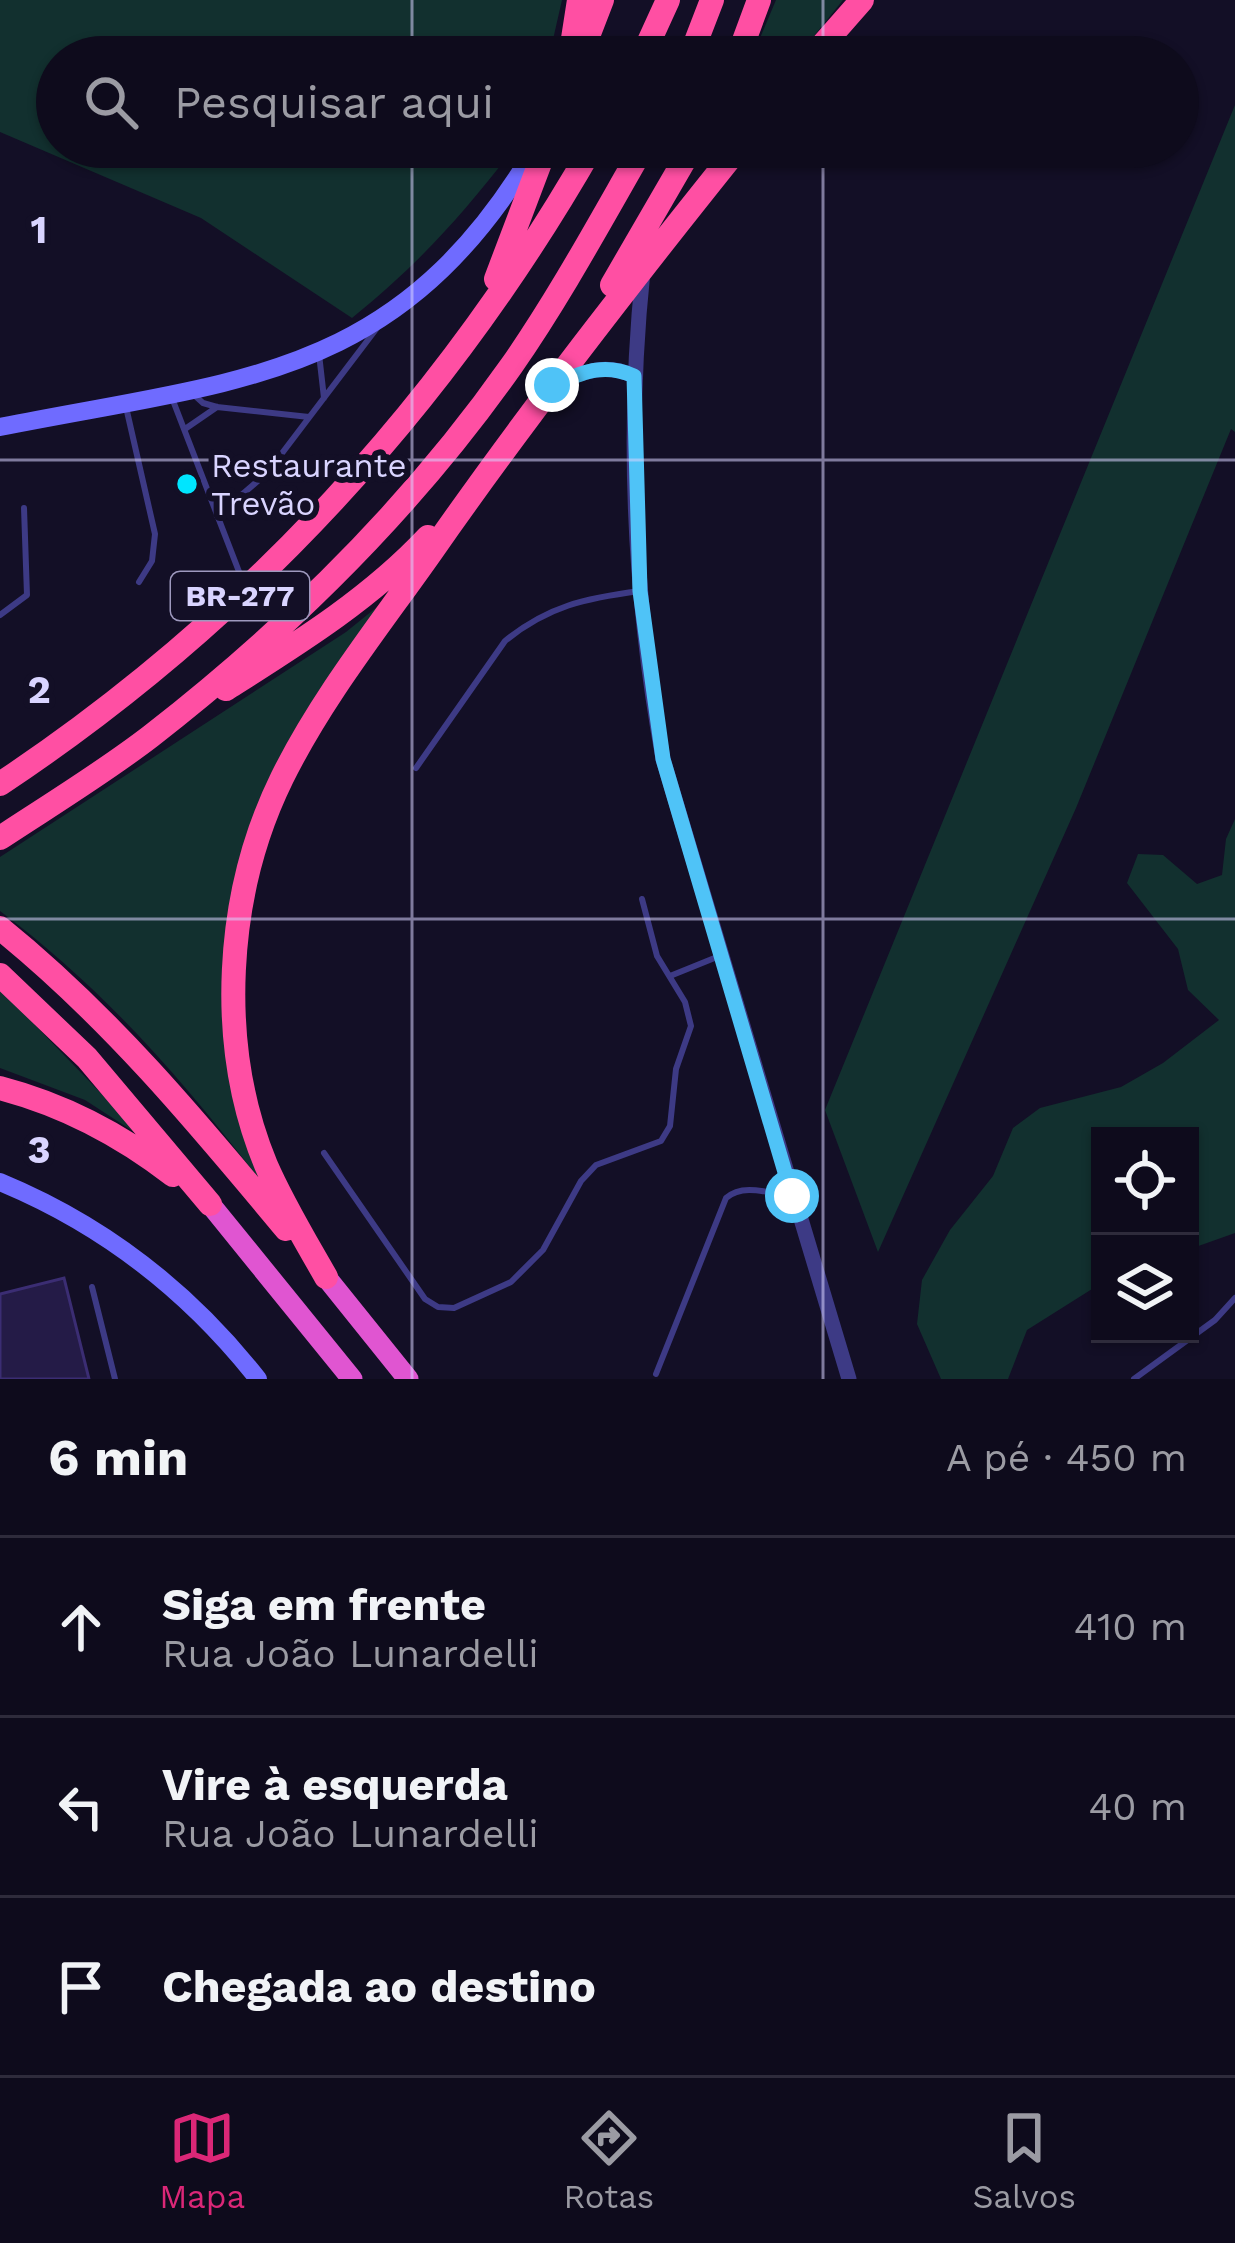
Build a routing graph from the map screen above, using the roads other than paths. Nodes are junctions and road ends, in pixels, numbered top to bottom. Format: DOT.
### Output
graph roads {
  1 [pos="579,0"];
  2 [pos="602,0"];
  3 [pos="668,0"];
  4 [pos="712,0"];
  5 [pos="759,0"];
  6 [pos="862,0"];
  7 [pos="573,36"];
  8 [pos="588,36"];
  9 [pos="652,36"];
  10 [pos="698,36"];
  11 [pos="746,36"];
  12 [pos="830,36"];
  13 [pos="523,168"];
  14 [pos="539,168"];
  15 [pos="579,168"];
  16 [pos="631,168"];
  17 [pos="680,168"];
  18 [pos="722,168"];
  19 [pos="644,266"];
  20 [pos="385,318"];
  21 [pos="319,354"];
  22 [pos="447,371"];
  23 [pos="634,376"];
  24 [pos="552,385"];
  25 [pos="180,393"];
  26 [pos="324,398"];
  27 [pos="125,404"];
  28 [pos="217,407"];
  29 [pos="310,417"];
  30 [pos="0,427"];
  31 [pos="184,430"];
  32 [pos="483,477"];
  33 [pos="24,508"];
  34 [pos="217,516"];
  35 [pos="139,582"];
  36 [pos="246,591"];
  37 [pos="640,591"];
  38 [pos="0,615"];
  39 [pos="148,738"];
  40 [pos="416,768"];
  41 [pos="0,784"];
  42 [pos="0,838"];
  43 [pos="642,898"];
  44 [pos="0,928"];
  45 [pos="719,957"];
  46 [pos="0,975"];
  47 [pos="670,976"];
  48 [pos="0,1088"];
  49 [pos="324,1153"];
  50 [pos="0,1182"];
  51 [pos="792,1196"];
  52 [pos="210,1204"];
  53 [pos="326,1277"];
  54 [pos="92,1287"];
  55 [pos="1235,1298"];
  56 [pos="656,1375"];
  57 [pos="116,1379"];
  58 [pos="258,1379"];
  59 [pos="352,1379"];
  60 [pos="408,1379"];
  61 [pos="849,1379"];
  62 [pos="1134,1379"];
  1 -- 7 [label="highway"];
  2 -- 8 [label="highway"];
  3 -- 9 [label="highway"];
  4 -- 10 [label="highway"];
  5 -- 11 [label="highway"];
  6 -- 12 [label="highway"];
  13 -- 20 [label="main road"];
  14 -- 22 [label="highway"];
  15 -- 22 [label="highway, BR-277"];
  16 -- 39 [label="highway, BR-277"];
  17 -- 24 [label="highway"];
  18 -- 19 [label="highway"];
  19 -- 23 [label="street"];
  19 -- 24 [label="highway"];
  20 -- 21 [label="main road"];
  20 -- 26 [label="lane"];
  21 -- 25 [label="main road"];
  21 -- 26 [label="lane"];
  22 -- 36 [label="highway, BR-277"];
  23 -- 24 [label="street"];
  23 -- 37 [label="street"];
  24 -- 32 [label="highway"];
  25 -- 27 [label="main road"];
  25 -- 28 [label="lane"];
  25 -- 31 [label="lane"];
  26 -- 29 [label="lane"];
  27 -- 30 [label="main road"];
  27 -- 35 [label="lane"];
  28 -- 29 [label="lane"];
  28 -- 31 [label="lane"];
  29 -- 34 [label="lane"];
  31 -- 34 [label="lane"];
  32 -- 39 [label="highway"];
  32 -- 53 [label="highway"];
  33 -- 38 [label="lane"];
  34 -- 36 [label="lane"];
  36 -- 41 [label="highway, BR-277"];
  37 -- 40 [label="lane"];
  37 -- 45 [label="street"];
  39 -- 42 [label="highway, BR-277"];
  43 -- 47 [label="lane"];
  44 -- 53 [label="highway"];
  45 -- 47 [label="lane"];
  45 -- 51 [label="street"];
  46 -- 52 [label="highway"];
  47 -- 49 [label="lane"];
  48 -- 52 [label="highway"];
  50 -- 58 [label="main road"];
  51 -- 56 [label="lane"];
  51 -- 61 [label="street"];
  52 -- 59 [label="highway"];
  53 -- 60 [label="highway"];
  54 -- 57 [label="lane"];
  55 -- 62 [label="lane"];
}
